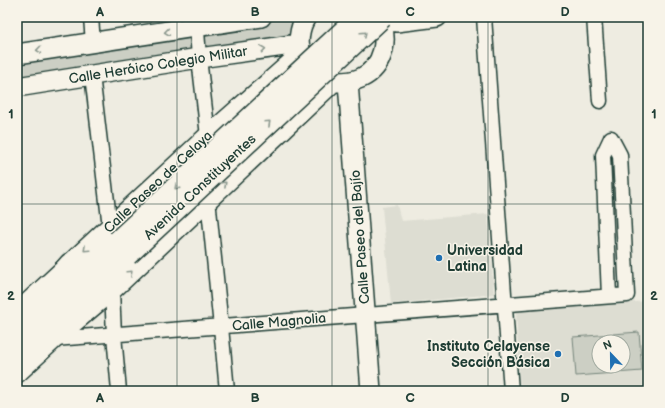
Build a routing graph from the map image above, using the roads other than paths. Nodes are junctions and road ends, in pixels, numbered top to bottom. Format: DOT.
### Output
graph roads {
  1 [pos="90,17"];
  2 [pos="261,17"];
  3 [pos="306,17"];
  4 [pos="359,17"];
  5 [pos="437,17"];
  6 [pos="484,17"];
  7 [pos="594,17"];
  8 [pos="388,21"];
  9 [pos="196,22"];
  10 [pos="93,43"];
  11 [pos="300,49"];
  12 [pos="17,54"];
  13 [pos="199,58"];
  14 [pos="92,75"];
  15 [pos="341,82"];
  16 [pos="17,87"];
  17 [pos="600,101"];
  18 [pos="208,136"];
  19 [pos="208,199"];
  20 [pos="623,218"];
  21 [pos="606,220"];
  22 [pos="118,241"];
  23 [pos="70,264"];
  24 [pos="106,295"];
  25 [pos="609,296"];
  26 [pos="504,304"];
  27 [pos="17,312"];
  28 [pos="366,314"];
  29 [pos="17,325"];
  30 [pos="221,327"];
  31 [pos="17,332"];
  32 [pos="114,335"];
  33 [pos="54,339"];
  34 [pos="17,356"];
  35 [pos="17,360"];
  36 [pos="17,373"];
  37 [pos="119,391"];
  38 [pos="227,391"];
  39 [pos="371,391"];
  40 [pos="511,391"];
  1 -- 10 [label="street"];
  2 -- 9 [label="main road"];
  3 -- 11 [label="main road"];
  4 -- 22 [label="main road, Avenida Constituyentes, one-way, bridge"];
  5 -- 8 [label="main road"];
  6 -- 26 [label="street"];
  7 -- 17 [label="street"];
  8 -- 15 [label="main road"];
  22 -- 8 [label="main road, Avenida Constituyentes, one-way, bridge"];
  9 -- 10 [label="main road, one-way"];
  9 -- 13 [label="street"];
  10 -- 12 [label="main road, one-way"];
  13 -- 11 [label="main road, Calle Heróico Colegio Militar, one-way"];
  11 -- 15 [label="main road"];
  11 -- 18 [label="main road, Calle Paseo de Celaya"];
  13 -- 14 [label="main road, Calle Heróico Colegio Militar"];
  13 -- 18 [label="street"];
  14 -- 16 [label="main road, Calle Heróico Colegio Militar"];
  14 -- 22 [label="street"];
  19 -- 15 [label="main road, one-way"];
  15 -- 28 [label="main road, Calle Paseo del Bajío"];
  18 -- 22 [label="main road, Calle Paseo de Celaya"];
  24 -- 19 [label="main road, one-way"];
  19 -- 30 [label="street"];
  20 -- 21 [label="street"];
  20 -- 21 [label="street"];
  20 -- 25 [label="street, Calle Magnolia"];
  21 -- 25 [label="street"];
  22 -- 23 [label="main road, Calle Paseo de Celaya, one-way"];
  22 -- 31 [label="main road, Avenida Constituyentes"];
  22 -- 34 [label="main road, Avenida Constituyentes"];
  23 -- 27 [label="main road, Calle Paseo de Celaya"];
  23 -- 29 [label="main road"];
  24 -- 32 [label="street"];
  24 -- 33 [label="main road"];
  24 -- 35 [label="main road"];
  25 -- 26 [label="street, Calle Magnolia"];
  26 -- 28 [label="street, Calle Magnolia"];
  26 -- 40 [label="street"];
  28 -- 30 [label="street, Calle Magnolia"];
  28 -- 39 [label="main road, Calle Paseo del Bajío"];
  30 -- 32 [label="street, Calle Magnolia"];
  30 -- 38 [label="street"];
  32 -- 33 [label="street, Calle Magnolia"];
  32 -- 37 [label="street"];
  33 -- 36 [label="main road"];
}
